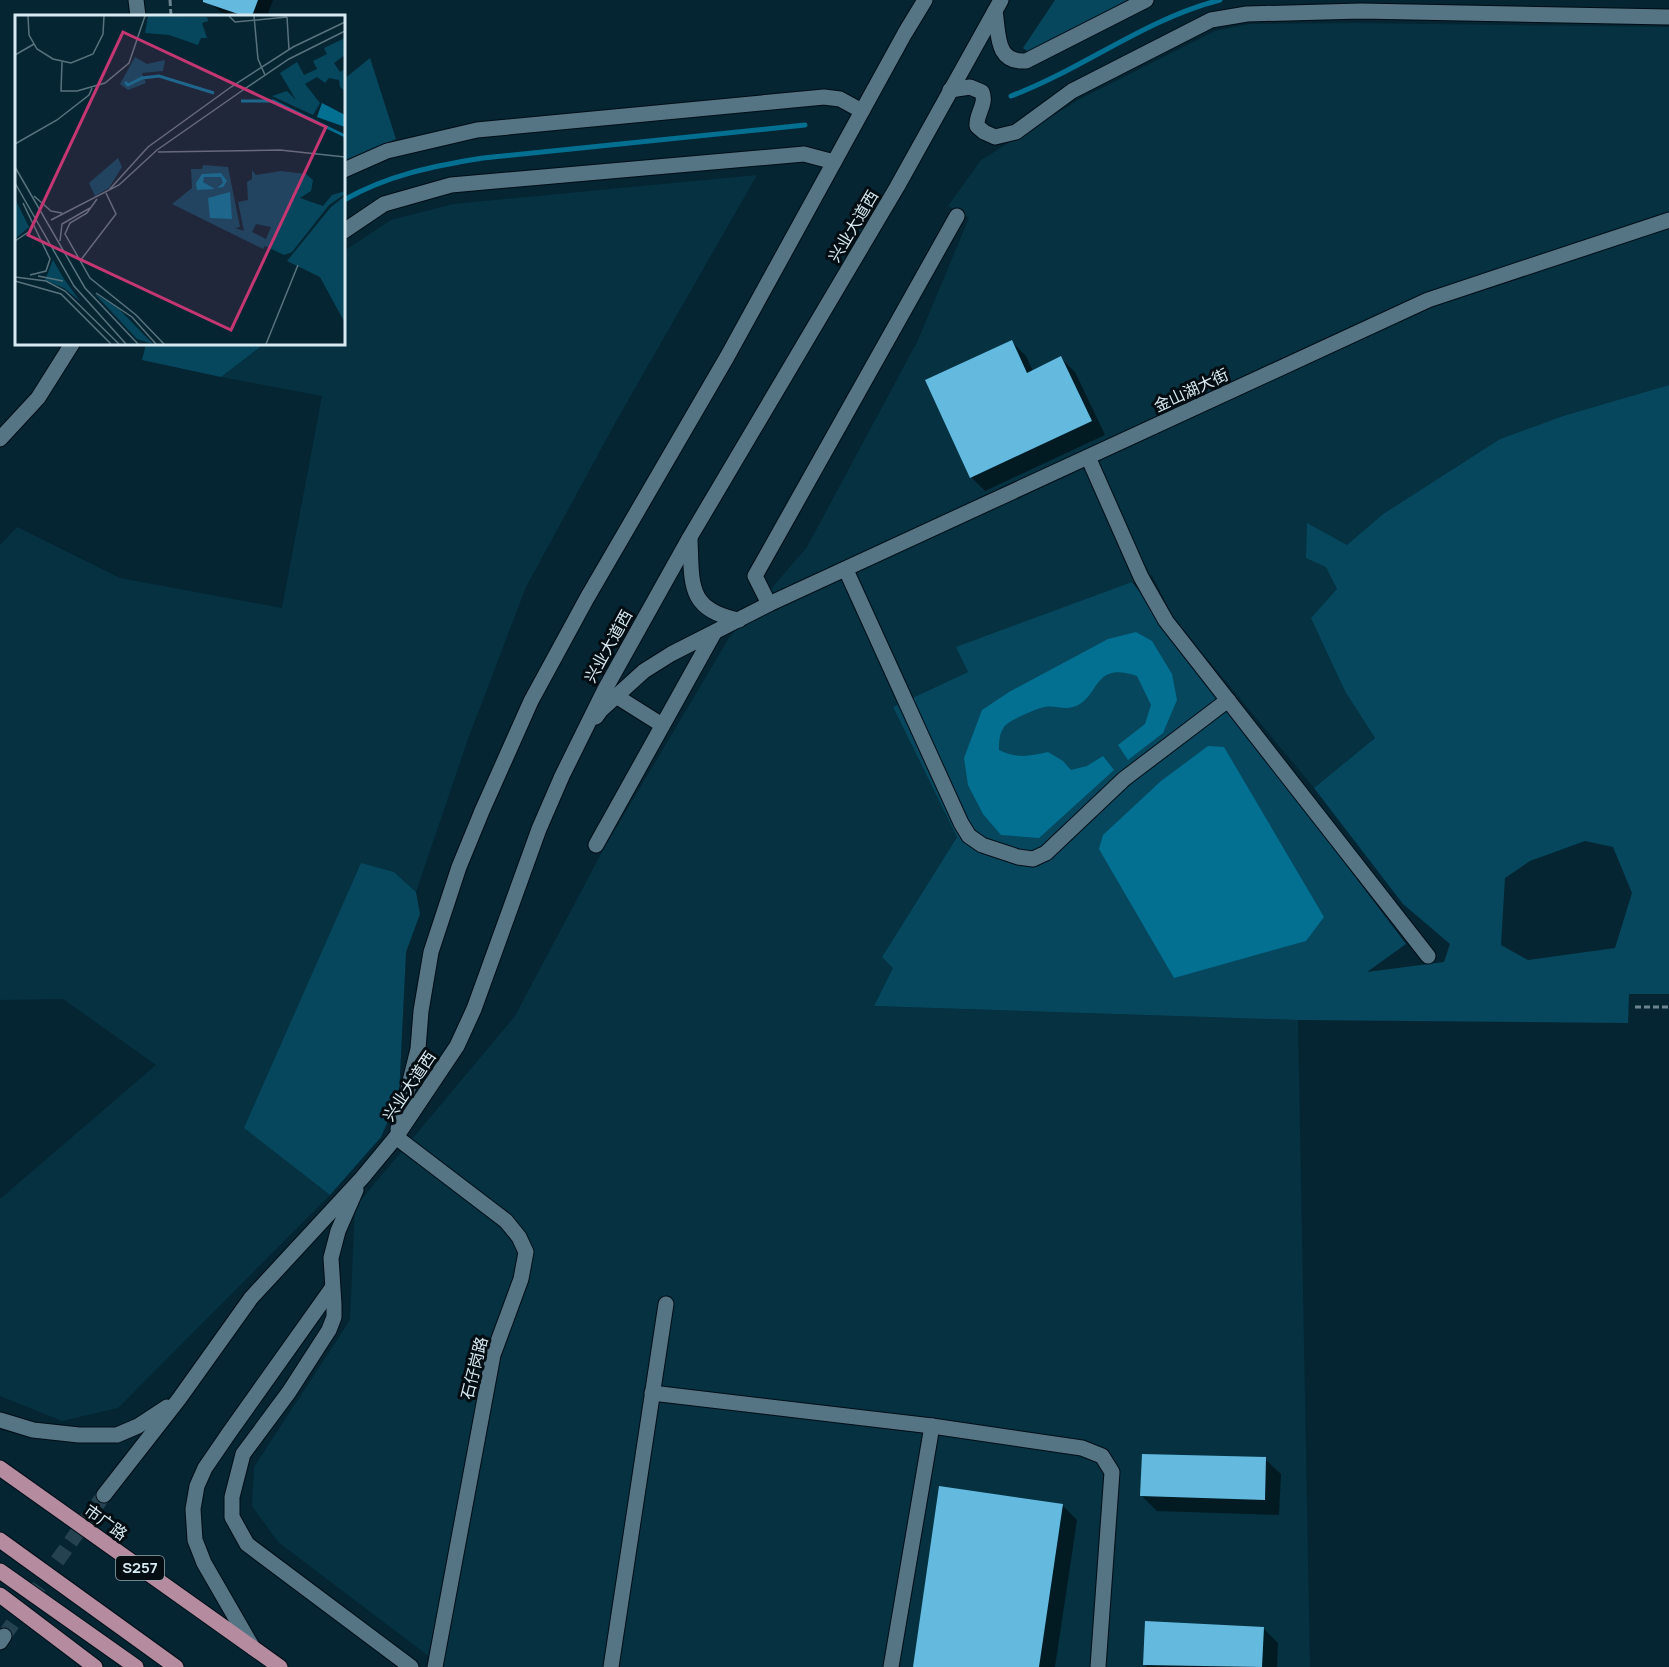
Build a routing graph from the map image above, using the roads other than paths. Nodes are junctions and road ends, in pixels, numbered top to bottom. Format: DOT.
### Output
graph roads {
  1 [pos="136,0"];
  2 [pos="925,0"];
  3 [pos="1146,0"];
  4 [pos="998,5"];
  5 [pos="138,15"];
  6 [pos="1669,17"];
  7 [pos="950,90"];
  8 [pos="862,111"];
  9 [pos="834,162"];
  10 [pos="345,170"];
  11 [pos="957,216"];
  12 [pos="1669,220"];
  13 [pos="345,230"];
  14 [pos="71,345"];
  15 [pos="0,439"];
  16 [pos="1088,457"];
  17 [pos="690,537"];
  18 [pos="846,570"];
  19 [pos="770,604"];
  20 [pos="739,620"];
  21 [pos="715,632"];
  22 [pos="616,696"];
  23 [pos="1228,700"];
  24 [pos="662,725"];
  25 [pos="577,746"];
  26 [pos="596,845"];
  27 [pos="1428,956"];
  28 [pos="396,1137"];
  29 [pos="362,1178"];
  30 [pos="332,1288"];
  31 [pos="666,1304"];
  32 [pos="652,1393"];
  33 [pos="179,1399"];
  34 [pos="0,1420"];
  35 [pos="932,1426"];
  36 [pos="0,1468"];
  37 [pos="104,1495"];
  38 [pos="0,1540"];
  39 [pos="0,1571"];
  40 [pos="0,1595"];
  41 [pos="254,1649"];
  42 [pos="95,1667"];
  43 [pos="136,1667"];
  44 [pos="176,1667"];
  45 [pos="280,1667"];
  46 [pos="411,1667"];
  47 [pos="435,1667"];
  48 [pos="611,1667"];
  49 [pos="891,1667"];
  50 [pos="1098,1667"];
  1 -- 5 [label="street"];
  2 -- 8 [label="street, 兴业大道西"];
  3 -- 4 [label="street"];
  4 -- 7 [label="street, 兴业大道西"];
  6 -- 7 [label="street"];
  7 -- 17 [label="street, 兴业大道西"];
  8 -- 9 [label="street, 兴业大道西"];
  8 -- 10 [label="street"];
  9 -- 13 [label="street"];
  9 -- 28 [label="street, 兴业大道西"];
  11 -- 19 [label="street"];
  12 -- 16 [label="street, 金山湖大街"];
  14 -- 15 [label="street"];
  16 -- 18 [label="street, 金山湖大街"];
  16 -- 23 [label="street"];
  17 -- 20 [label="street"];
  17 -- 25 [label="street, 兴业大道西"];
  18 -- 19 [label="street, 金山湖大街"];
  18 -- 23 [label="street"];
  19 -- 20 [label="street, 金山湖大街"];
  20 -- 21 [label="street, 金山湖大街"];
  21 -- 22 [label="street, 金山湖大街"];
  21 -- 24 [label="street"];
  22 -- 24 [label="street"];
  22 -- 25 [label="street, 金山湖大街"];
  23 -- 27 [label="street"];
  24 -- 26 [label="street"];
  25 -- 28 [label="street, 兴业大道西"];
  28 -- 29 [label="street"];
  28 -- 47 [label="street, 石仔岗路"];
  29 -- 30 [label="street"];
  29 -- 33 [label="street"];
  30 -- 41 [label="street"];
  30 -- 46 [label="street"];
  31 -- 32 [label="street"];
  32 -- 35 [label="street"];
  32 -- 48 [label="street"];
  33 -- 34 [label="street"];
  33 -- 37 [label="street"];
  35 -- 49 [label="street"];
  35 -- 50 [label="street"];
  36 -- 41 [label="main road, 市广路 / S257"];
  38 -- 44 [label="main road"];
  39 -- 43 [label="main road"];
  40 -- 42 [label="main road"];
  41 -- 45 [label="main road, 市广路 / S257"];
}
